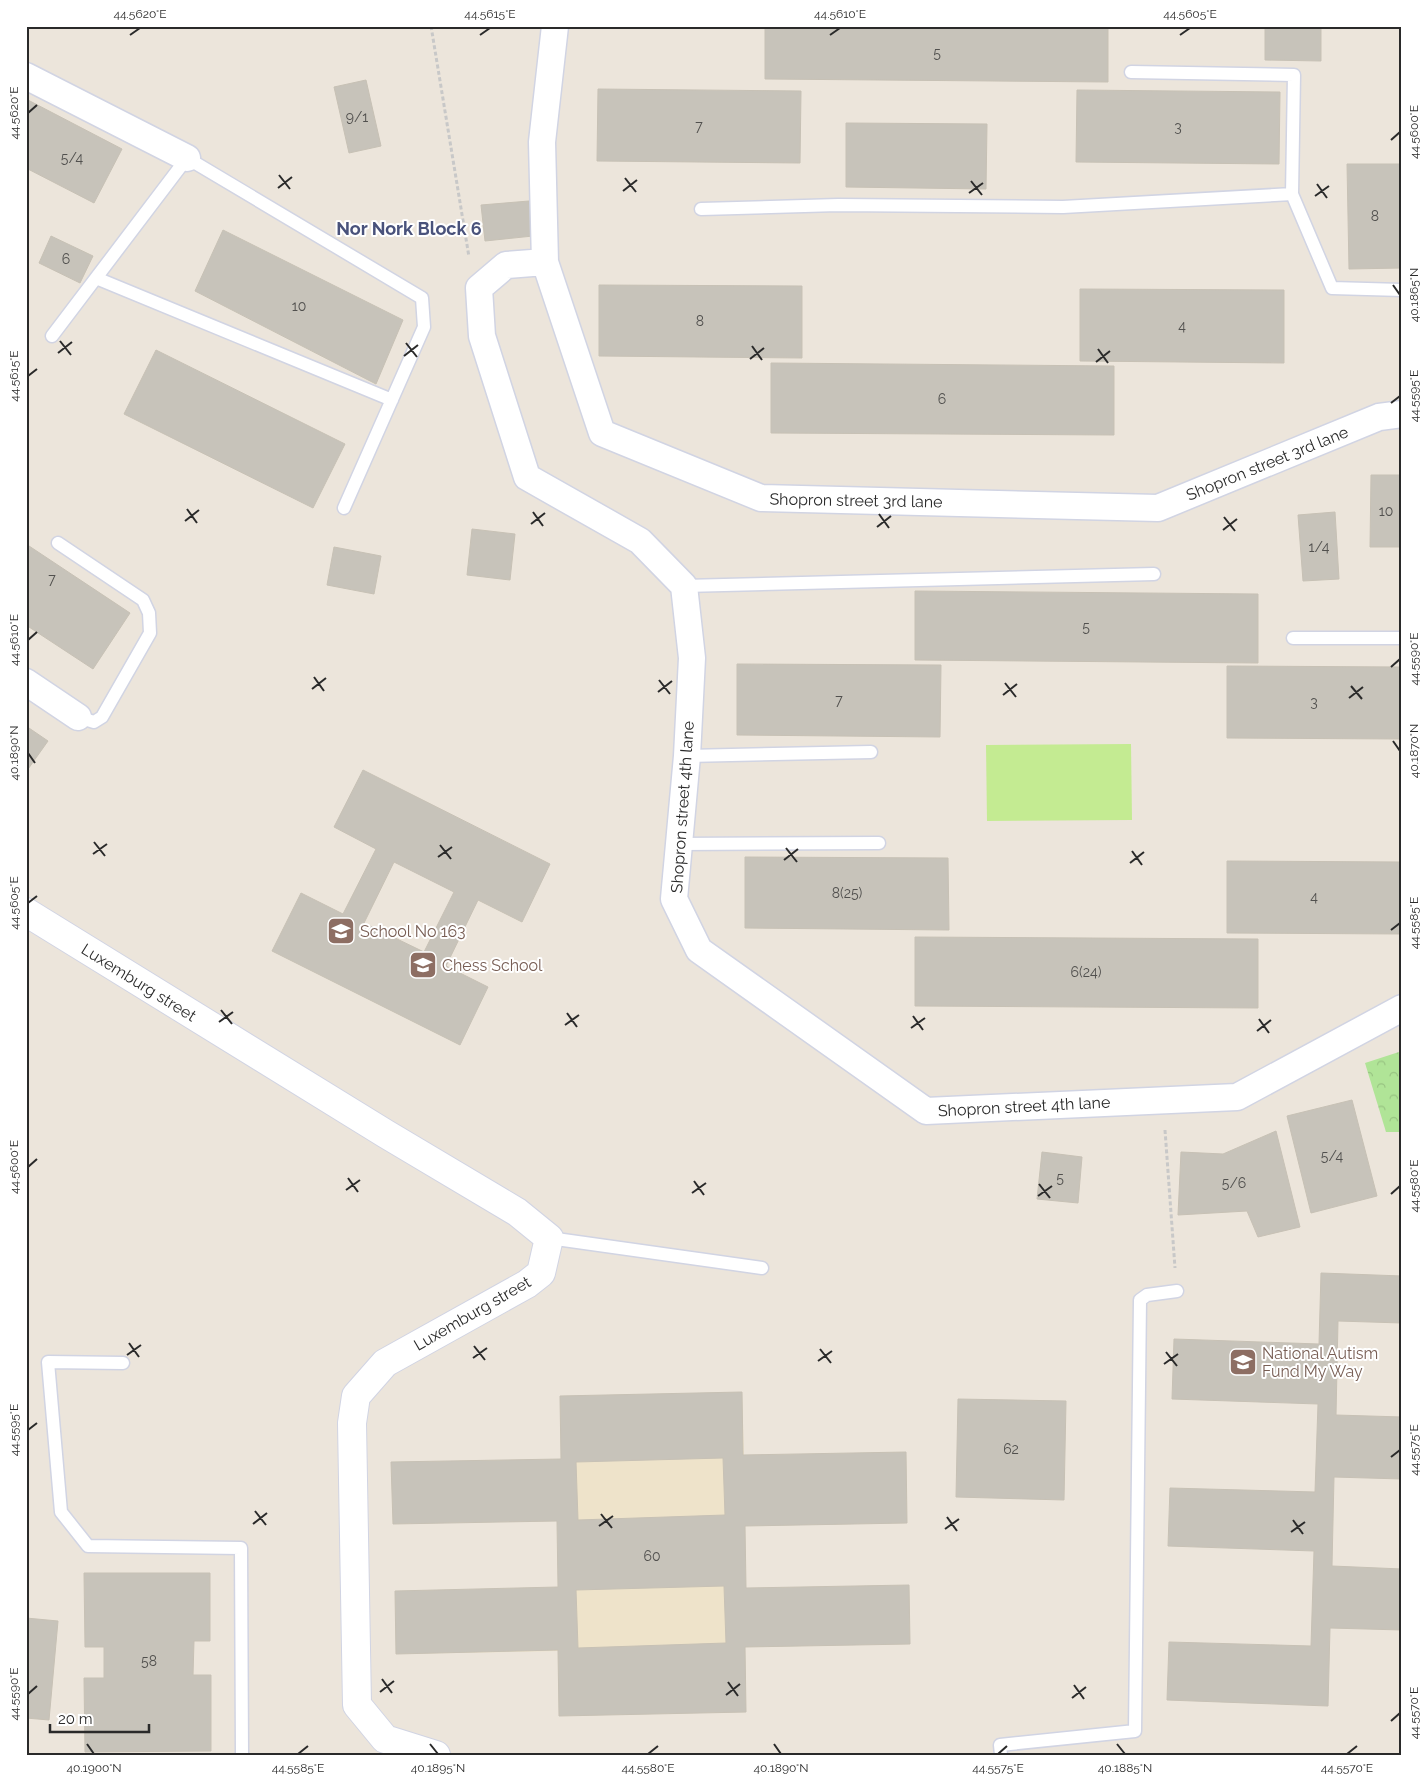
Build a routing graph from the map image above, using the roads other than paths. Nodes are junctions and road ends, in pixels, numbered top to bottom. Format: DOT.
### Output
graph roads {
  1 [pos="555,26"];
  2 [pos="1131,72"];
  3 [pos="26,76"];
  4 [pos="187,158"];
  5 [pos="1292,194"];
  6 [pos="701,209"];
  7 [pos="545,262"];
  8 [pos="96,278"];
  9 [pos="1402,290"];
  10 [pos="52,336"];
  11 [pos="392,400"];
  12 [pos="1402,414"];
  13 [pos="344,508"];
  14 [pos="58,542"];
  15 [pos="1154,574"];
  16 [pos="684,586"];
  17 [pos="1293,638"];
  18 [pos="1402,638"];
  19 [pos="26,682"];
  20 [pos="78,717"];
  21 [pos="871,752"];
  22 [pos="687,756"];
  23 [pos="879,843"];
  24 [pos="679,844"];
  25 [pos="26,912"];
  26 [pos="1402,1008"];
  27 [pos="549,1238"];
  28 [pos="762,1268"];
  29 [pos="1177,1291"];
  30 [pos="123,1363"];
  31 [pos="242,1755"];
  32 [pos="436,1755"];
  33 [pos="1001,1755"];
  1 -- 7 [label="street, Shopron street 3rd lane"];
  2 -- 5 [label="lane"];
  3 -- 4 [label="street"];
  4 -- 8 [label="lane"];
  4 -- 11 [label="lane"];
  5 -- 6 [label="lane"];
  5 -- 9 [label="lane"];
  7 -- 12 [label="street, Shopron street 3rd lane"];
  7 -- 16 [label="street"];
  8 -- 10 [label="lane"];
  8 -- 11 [label="lane"];
  11 -- 13 [label="lane"];
  14 -- 20 [label="lane"];
  15 -- 16 [label="lane"];
  16 -- 22 [label="street, Shopron street 4th lane"];
  17 -- 18 [label="lane"];
  19 -- 20 [label="street"];
  21 -- 22 [label="lane"];
  22 -- 24 [label="street, Shopron street 4th lane"];
  23 -- 24 [label="lane"];
  24 -- 26 [label="street, Shopron street 4th lane"];
  25 -- 27 [label="street, Luxemburg street"];
  27 -- 28 [label="lane"];
  27 -- 32 [label="street, Luxemburg street"];
  29 -- 33 [label="lane"];
  30 -- 31 [label="lane"];
}
